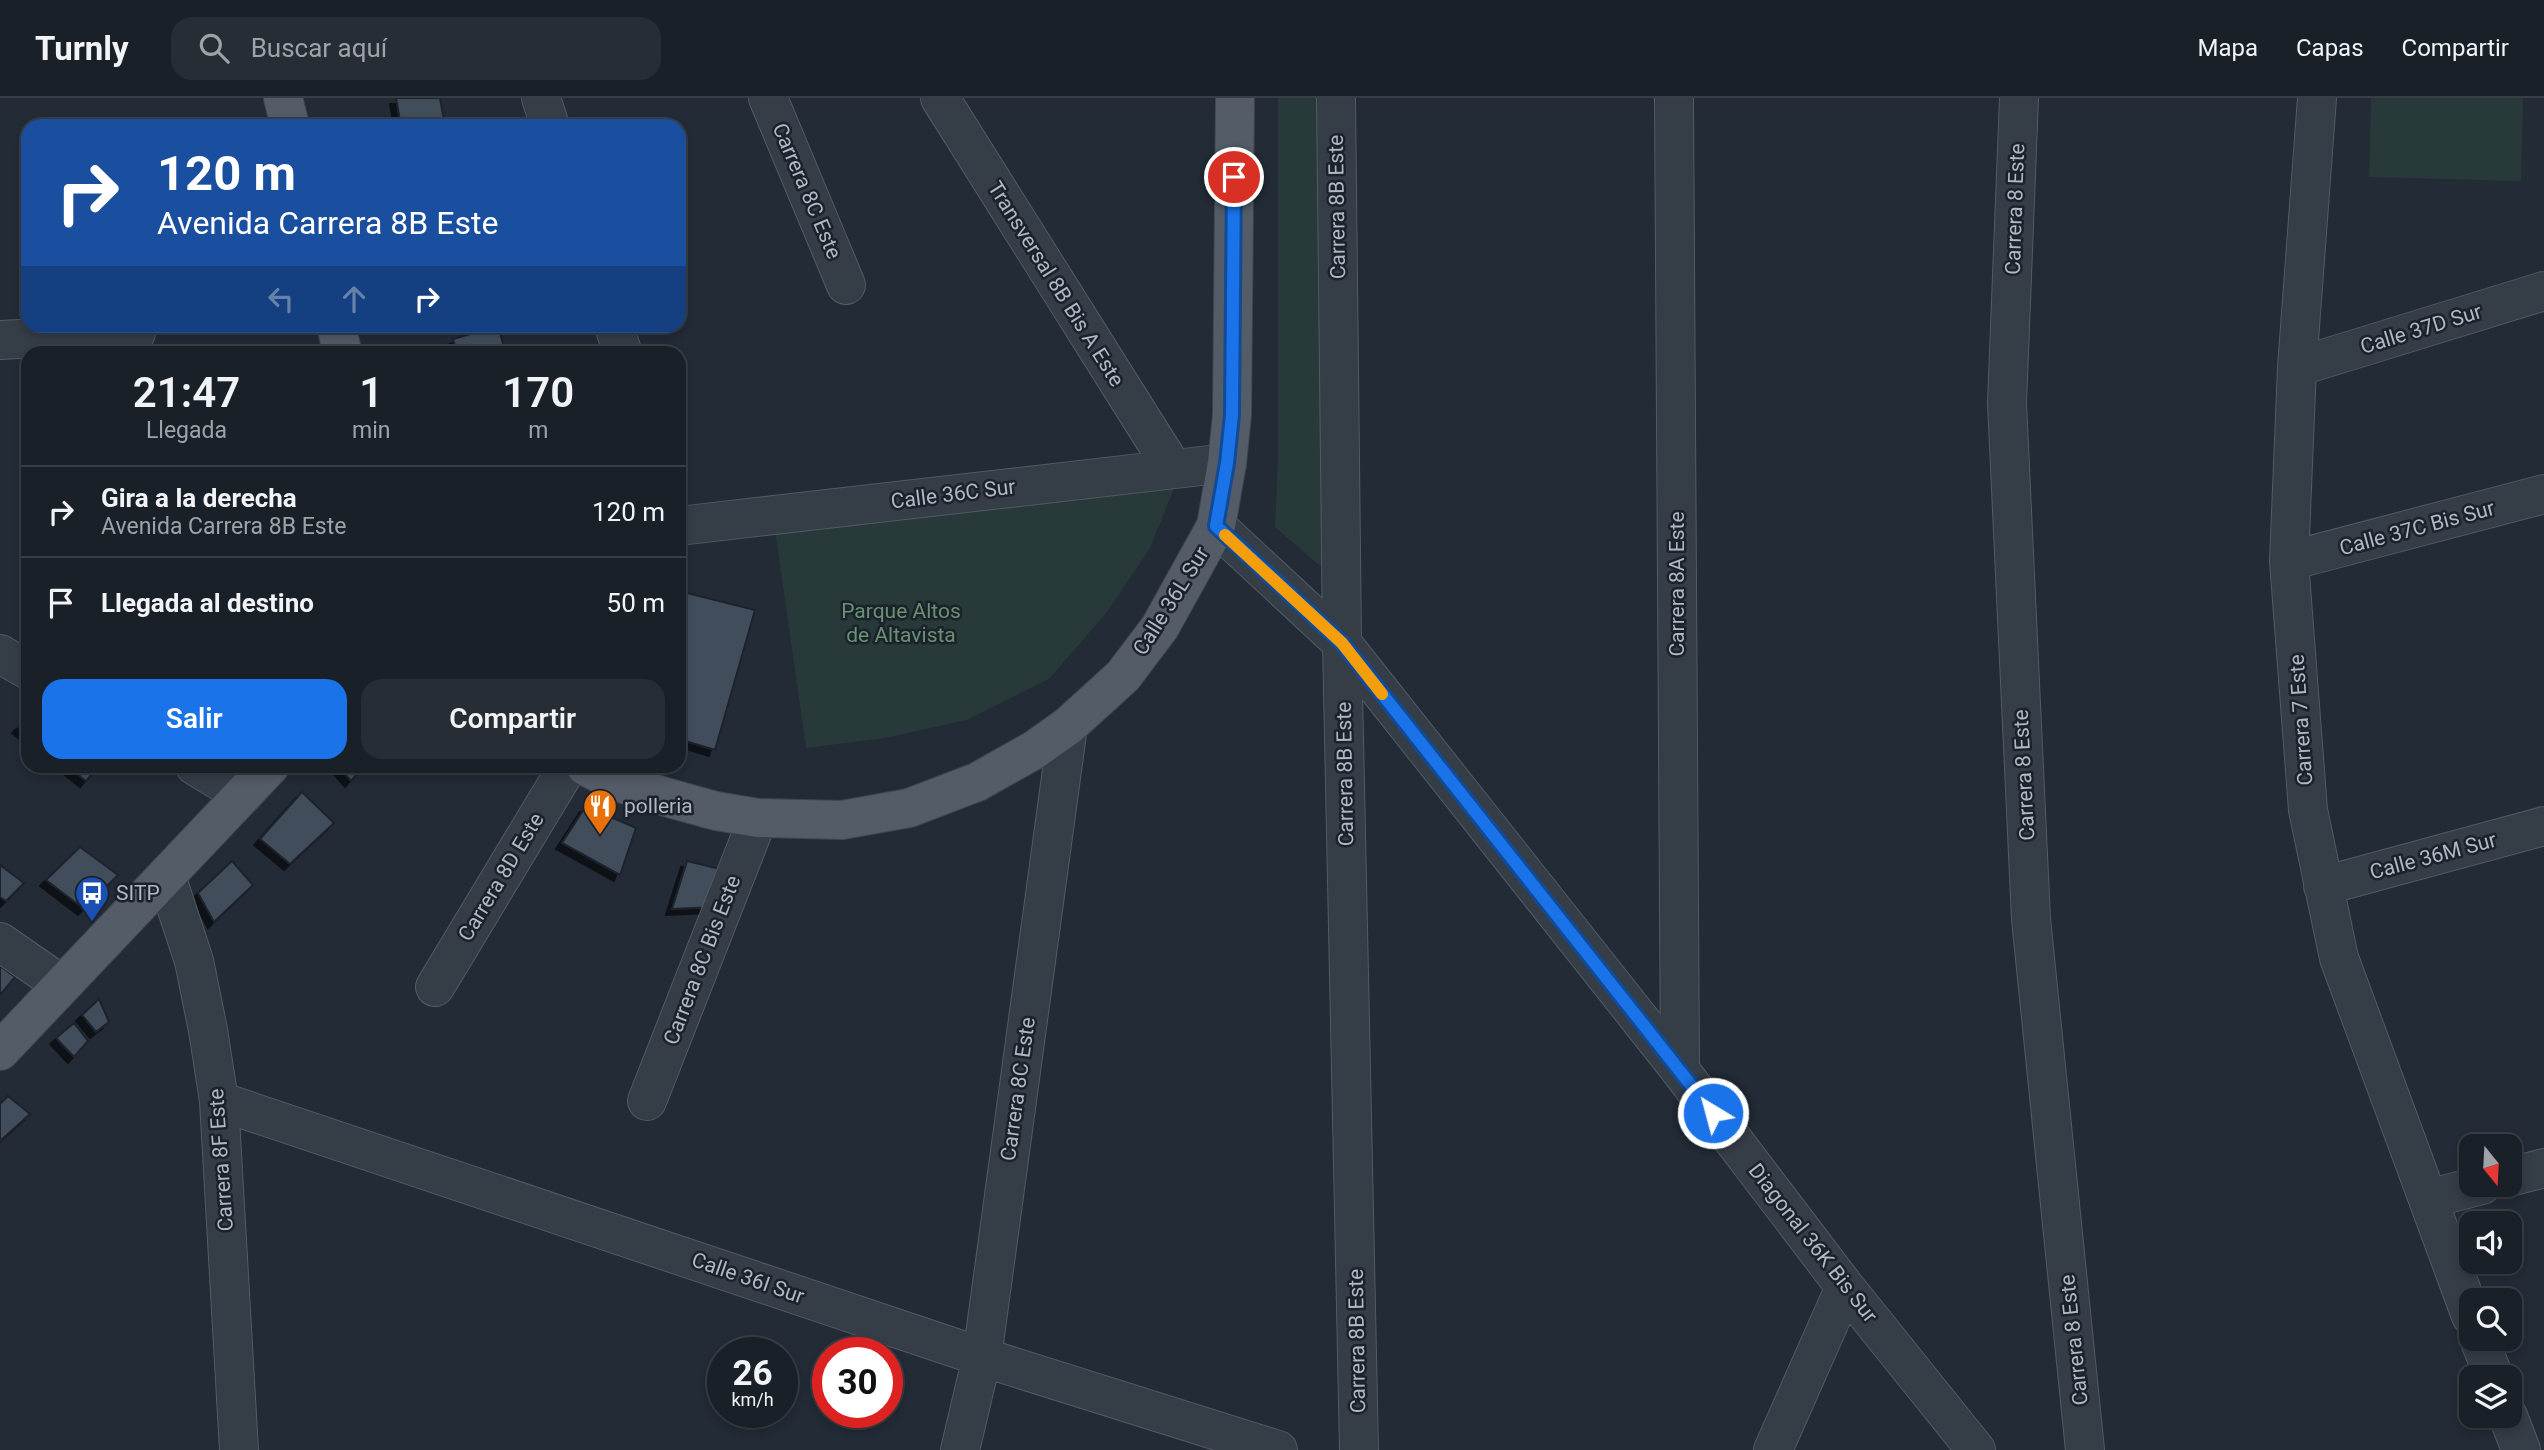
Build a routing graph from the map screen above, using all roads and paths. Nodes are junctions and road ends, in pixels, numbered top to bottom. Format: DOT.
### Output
graph roads {
  1 [pos="283,98"];
  2 [pos="541,98"];
  3 [pos="768,98"];
  4 [pos="940,98"];
  5 [pos="1235,98"];
  6 [pos="1336,98"];
  7 [pos="1674,98"];
  8 [pos="2019,98"];
  9 [pos="2317,98"];
  10 [pos="288,119"];
  11 [pos="548,119"];
  12 [pos="846,285"];
  13 [pos="2544,291"];
  14 [pos="119,333"];
  15 [pos="0,340"];
  16 [pos="2297,367"];
  17 [pos="1227,463"];
  18 [pos="1173,469"];
  19 [pos="2544,494"];
  20 [pos="686,525"];
  21 [pos="1216,526"];
  22 [pos="2289,561"];
  23 [pos="1342,643"];
  24 [pos="0,654"];
  25 [pos="21,666"];
  26 [pos="1068,726"];
  27 [pos="207,773"];
  28 [pos="263,773"];
  29 [pos="564,773"];
  30 [pos="599,773"];
  31 [pos="243,794"];
  32 [pos="758,818"];
  33 [pos="2544,826"];
  34 [pos="166,876"];
  35 [pos="2323,886"];
  36 [pos="0,942"];
  37 [pos="62,985"];
  38 [pos="435,987"];
  39 [pos="0,1051"];
  40 [pos="1680,1070"];
  41 [pos="219,1101"];
  42 [pos="647,1101"];
  43 [pos="2544,1168"];
  44 [pos="2522,1174"];
  45 [pos="2459,1191"];
  46 [pos="2428,1199"];
  47 [pos="1845,1287"];
  48 [pos="2461,1288"];
  49 [pos="982,1357"];
  50 [pos="2513,1428"];
  51 [pos="239,1450"];
  52 [pos="960,1450"];
  53 [pos="1278,1450"];
  54 [pos="1359,1450"];
  55 [pos="1773,1450"];
  56 [pos="1976,1450"];
  57 [pos="2085,1450"];
  58 [pos="2521,1450"];
  1 -- 10 [label="main road"];
  2 -- 11 [label="street"];
  3 -- 12 [label="street, Carrera 8C Este"];
  4 -- 18 [label="street, Transversal 8B Bis A Este"];
  5 -- 17 [label="main road, Calle 36L Sur"];
  6 -- 23 [label="street, Carrera 8B Este"];
  7 -- 40 [label="street, Carrera 8A Este"];
  8 -- 57 [label="street, Carrera 8 Este"];
  9 -- 16 [label="street, Carrera 7 Este"];
  13 -- 16 [label="street, Calle 37D Sur"];
  14 -- 15 [label="street"];
  16 -- 22 [label="street, Carrera 7 Este"];
  17 -- 18 [label="street, Calle 36C Sur"];
  17 -- 21 [label="main road, Calle 36L Sur"];
  18 -- 20 [label="street, Calle 36C Sur"];
  19 -- 22 [label="street, Calle 37C Bis Sur"];
  21 -- 23 [label="street, Diagonal 36K Bis Sur"];
  21 -- 26 [label="main road, Calle 36L Sur"];
  22 -- 35 [label="street, Carrera 7 Este"];
  23 -- 40 [label="street, Diagonal 36K Bis Sur"];
  23 -- 54 [label="street, Carrera 8B Este"];
  24 -- 25 [label="street"];
  26 -- 32 [label="main road, Calle 36L Sur"];
  26 -- 49 [label="street, Carrera 8C Este"];
  27 -- 31 [label="street"];
  28 -- 31 [label="main road"];
  29 -- 38 [label="street, Carrera 8D Este"];
  30 -- 32 [label="main road, Calle 36L Sur"];
  31 -- 34 [label="main road"];
  32 -- 42 [label="street, Carrera 8C Bis Este"];
  33 -- 35 [label="street, Calle 36M Sur"];
  34 -- 37 [label="main road"];
  34 -- 41 [label="street, Carrera 8F Este"];
  35 -- 46 [label="street, Carrera 7 Este"];
  36 -- 37 [label="street"];
  37 -- 39 [label="main road"];
  40 -- 47 [label="street, Diagonal 36K Bis Sur"];
  41 -- 49 [label="street, Calle 36I Sur"];
  41 -- 51 [label="street, Carrera 8F Este"];
  43 -- 44 [label="street"];
  45 -- 46 [label="street"];
  46 -- 48 [label="street, Carrera 7 Este"];
  47 -- 55 [label="street"];
  47 -- 56 [label="street, Diagonal 36K Bis Sur"];
  49 -- 52 [label="street, Carrera 8C Este"];
  49 -- 53 [label="street, Calle 36I Sur"];
  50 -- 58 [label="street"];
}
